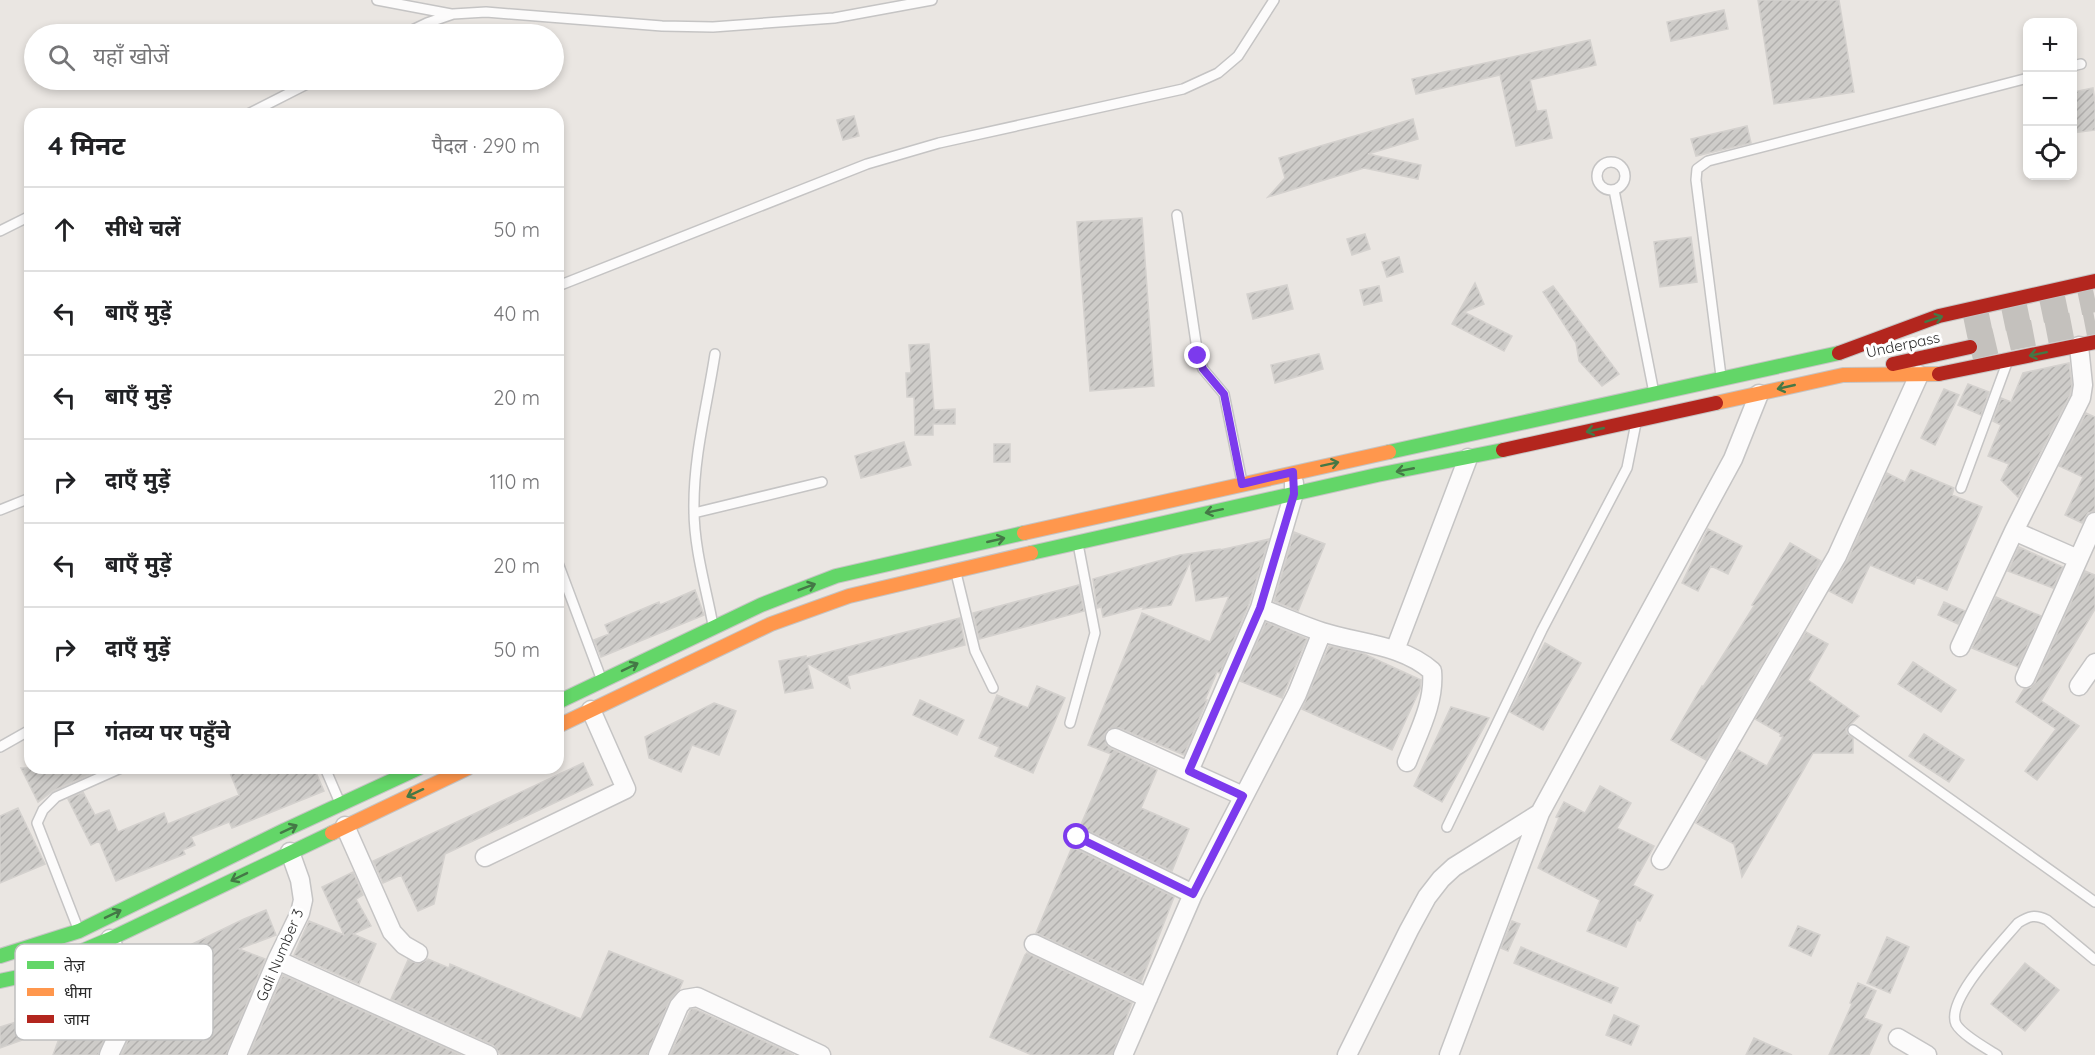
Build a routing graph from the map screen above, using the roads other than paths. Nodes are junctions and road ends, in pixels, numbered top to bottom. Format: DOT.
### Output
graph roads {
  1 [pos="377,0"];
  2 [pos="932,0"];
  3 [pos="1274,0"];
  4 [pos="453,14"];
  5 [pos="425,24"];
  6 [pos="2023,79"];
  7 [pos="295,90"];
  8 [pos="260,108"];
  9 [pos="1614,190"];
  10 [pos="1177,215"];
  11 [pos="24,219"];
  12 [pos="0,231"];
  13 [pos="2095,281"];
  14 [pos="564,284"];
  15 [pos="1930,333"];
  16 [pos="2087,344"];
  17 [pos="1970,347"];
  18 [pos="1839,353"];
  19 [pos="715,354"];
  20 [pos="2007,361"];
  21 [pos="1843,375"];
  22 [pos="1918,375"];
  23 [pos="1721,378"];
  24 [pos="1654,393"];
  25 [pos="1759,394"];
  26 [pos="1636,420"];
  27 [pos="1468,458"];
  28 [pos="1293,472"];
  29 [pos="822,482"];
  30 [pos="1242,484"];
  31 [pos="1960,488"];
  32 [pos="1294,494"];
  33 [pos="24,500"];
  34 [pos="0,510"];
  35 [pos="694,513"];
  36 [pos="2095,522"];
  37 [pos="2014,531"];
  38 [pos="1077,543"];
  39 [pos="2078,559"];
  40 [pos="955,571"];
  41 [pos="564,579"];
  42 [pos="1260,608"];
  43 [pos="714,627"];
  44 [pos="1322,632"];
  45 [pos="1960,647"];
  46 [pos="1395,650"];
  47 [pos="2095,663"];
  48 [pos="2025,678"];
  49 [pos="602,681"];
  50 [pos="2079,686"];
  51 [pos="993,688"];
  52 [pos="564,699"];
  53 [pos="591,710"];
  54 [pos="564,723"];
  55 [pos="1070,723"];
  56 [pos="1853,730"];
  57 [pos="24,733"];
  58 [pos="1115,738"];
  59 [pos="0,747"];
  60 [pos="1407,762"];
  61 [pos="1189,771"];
  62 [pos="108,774"];
  63 [pos="327,774"];
  64 [pos="407,774"];
  65 [pos="455,774"];
  66 [pos="1243,796"];
  67 [pos="342,805"];
  68 [pos="1540,813"];
  69 [pos="345,826"];
  70 [pos="1447,827"];
  71 [pos="1077,837"];
  72 [pos="291,852"];
  73 [pos="484,857"];
  74 [pos="1661,860"];
  75 [pos="1193,894"];
  76 [pos="2095,902"];
  77 [pos="79,931"];
  78 [pos="110,939"];
  79 [pos="41,944"];
  80 [pos="85,944"];
  81 [pos="98,944"];
  82 [pos="112,944"];
  83 [pos="1034,944"];
  84 [pos="15,953"];
  85 [pos="418,953"];
  86 [pos="0,956"];
  87 [pos="277,960"];
  88 [pos="2095,960"];
  89 [pos="15,978"];
  90 [pos="0,981"];
  91 [pos="1148,998"];
  92 [pos="1898,1038"];
  93 [pos="115,1040"];
  94 [pos="791,1049"];
  95 [pos="109,1055"];
  96 [pos="237,1055"];
  97 [pos="488,1055"];
  98 [pos="658,1055"];
  99 [pos="821,1055"];
  100 [pos="1123,1055"];
  101 [pos="1347,1055"];
  102 [pos="1449,1055"];
  103 [pos="1927,1055"];
  104 [pos="1997,1055"];
  1 -- 4 [label="lane"];
  2 -- 4 [label="lane"];
  3 -- 14 [label="lane"];
  4 -- 5 [label="lane"];
  6 -- 23 [label="lane"];
  7 -- 8 [label="lane"];
  9 -- 24 [label="lane"];
  10 -- 30 [label="lane"];
  11 -- 12 [label="lane"];
  18 -- 13 [label="main road, one-way"];
  15 -- 18 [label="main road, Underpass"];
  16 -- 20 [label="main road, one-way"];
  16 -- 37 [label="street"];
  17 -- 21 [label="main road, Underpass"];
  18 -- 23 [label="main road"];
  19 -- 35 [label="lane"];
  20 -- 22 [label="main road"];
  20 -- 31 [label="lane"];
  21 -- 22 [label="main road"];
  21 -- 25 [label="main road, one-way"];
  22 -- 74 [label="street"];
  23 -- 24 [label="main road"];
  28 -- 24 [label="main road, one-way"];
  25 -- 26 [label="main road"];
  25 -- 68 [label="street"];
  26 -- 27 [label="main road, one-way"];
  26 -- 70 [label="lane"];
  27 -- 32 [label="main road, one-way"];
  27 -- 46 [label="street"];
  28 -- 30 [label="main road"];
  28 -- 32 [label="street"];
  29 -- 35 [label="lane"];
  43 -- 30 [label="main road, one-way"];
  32 -- 38 [label="main road, one-way"];
  32 -- 42 [label="street"];
  33 -- 34 [label="lane"];
  35 -- 43 [label="lane"];
  36 -- 39 [label="street"];
  37 -- 39 [label="street"];
  37 -- 45 [label="street"];
  38 -- 40 [label="main road"];
  38 -- 55 [label="lane"];
  39 -- 48 [label="street"];
  40 -- 51 [label="lane"];
  40 -- 53 [label="main road"];
  41 -- 49 [label="lane"];
  42 -- 44 [label="street"];
  42 -- 61 [label="street"];
  49 -- 43 [label="main road, one-way"];
  44 -- 46 [label="street"];
  44 -- 66 [label="street"];
  46 -- 60 [label="street"];
  47 -- 50 [label="street"];
  49 -- 52 [label="main road"];
  53 -- 54 [label="main road"];
  53 -- 73 [label="street"];
  56 -- 76 [label="lane"];
  57 -- 59 [label="lane"];
  58 -- 61 [label="street"];
  61 -- 66 [label="street"];
  62 -- 77 [label="lane"];
  63 -- 67 [label="lane"];
  64 -- 67 [label="main road"];
  65 -- 69 [label="main road, one-way"];
  66 -- 75 [label="street"];
  77 -- 67 [label="main road, one-way"];
  68 -- 101 [label="street"];
  68 -- 102 [label="street"];
  69 -- 72 [label="main road"];
  69 -- 85 [label="street"];
  71 -- 75 [label="street"];
  72 -- 78 [label="main road, one-way"];
  72 -- 87 [label="street, Gali Number 3"];
  75 -- 91 [label="street"];
  77 -- 79 [label="main road"];
  77 -- 80 [label="lane"];
  78 -- 81 [label="main road"];
  78 -- 82 [label="street"];
  83 -- 91 [label="street"];
  84 -- 86 [label="main road"];
  87 -- 96 [label="street, Gali Number 3"];
  87 -- 97 [label="street"];
  88 -- 104 [label="lane"];
  89 -- 90 [label="main road"];
  91 -- 100 [label="street"];
  92 -- 103 [label="street"];
  93 -- 95 [label="street"];
  94 -- 98 [label="street"];
  94 -- 99 [label="street"];
}
